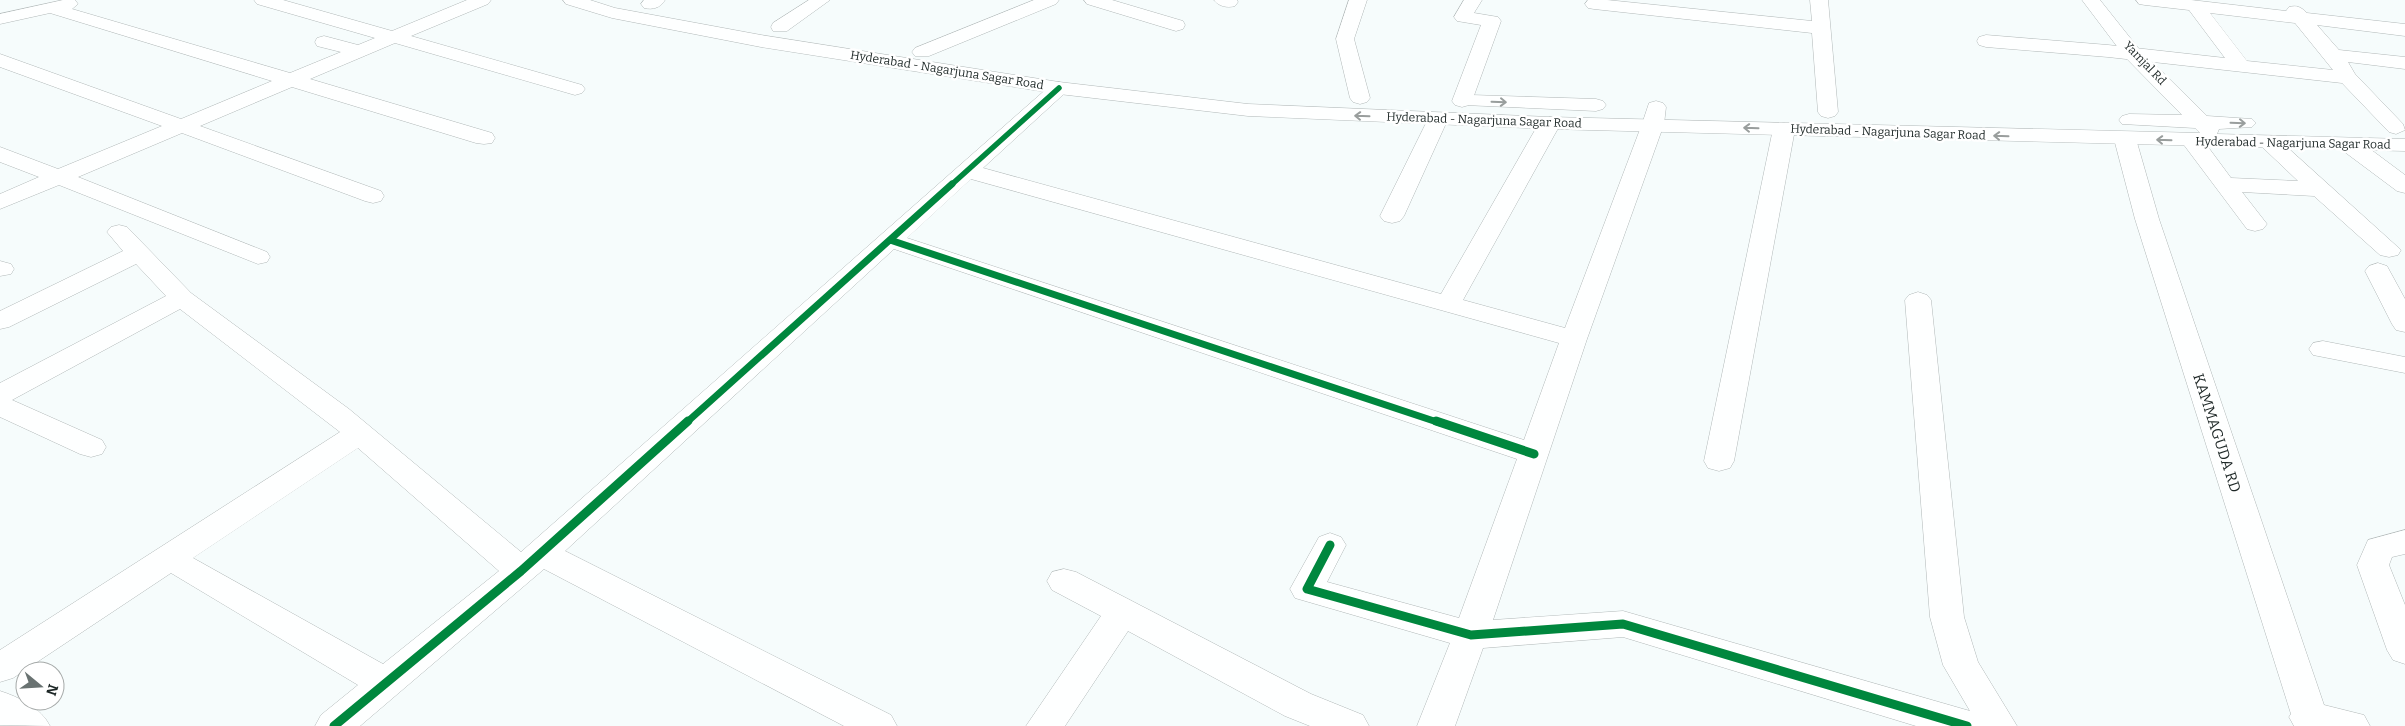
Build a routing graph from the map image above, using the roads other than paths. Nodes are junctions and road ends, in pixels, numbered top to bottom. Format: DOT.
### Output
graph roads {
  1 [pos="87,0"];
  2 [pos="263,0"];
  3 [pos="482,0"];
  4 [pos="572,0"];
  5 [pos="821,0"];
  6 [pos="1050,0"];
  7 [pos="1093,0"];
  8 [pos="1358,0"];
  9 [pos="1473,0"];
  10 [pos="1819,0"];
  11 [pos="2091,0"];
  12 [pos="2145,0"];
  13 [pos="2286,0"];
  14 [pos="647,1"];
  15 [pos="1594,4"];
  16 [pos="2195,6"];
  17 [pos="51,8"];
  18 [pos="2,14"];
  19 [pos="2302,18"];
  20 [pos="1176,25"];
  21 [pos="780,28"];
  22 [pos="1821,28"];
  23 [pos="2405,30"];
  24 [pos="396,37"];
  25 [pos="1986,41"];
  26 [pos="324,42"];
  27 [pos="361,52"];
  28 [pos="922,52"];
  29 [pos="2132,53"];
  30 [pos="2333,55"];
  31 [pos="0,60"];
  32 [pos="2405,63"];
  33 [pos="2241,66"];
  34 [pos="2348,78"];
  35 [pos="293,80"];
  36 [pos="1060,88"];
  37 [pos="575,89"];
  38 [pos="1360,98"];
  39 [pos="1462,100"];
  40 [pos="1641,111"];
  41 [pos="1828,112"];
  42 [pos="1438,119"];
  43 [pos="2204,122"];
  44 [pos="1550,123"];
  45 [pos="182,127"];
  46 [pos="1784,129"];
  47 [pos="2402,134"];
  48 [pos="484,138"];
  49 [pos="2125,139"];
  50 [pos="2192,141"];
  51 [pos="2217,142"];
  52 [pos="2269,143"];
  53 [pos="2350,145"];
  54 [pos="0,154"];
  55 [pos="967,171"];
  56 [pos="60,177"];
  57 [pos="2225,184"];
  58 [pos="2405,186"];
  59 [pos="2320,189"];
  60 [pos="373,196"];
  61 [pos="0,202"];
  62 [pos="1392,216"];
  63 [pos="2255,224"];
  64 [pos="119,232"];
  65 [pos="890,240"];
  66 [pos="138,253"];
  67 [pos="258,256"];
  68 [pos="182,298"];
  69 [pos="1918,300"];
  70 [pos="1448,304"];
  71 [pos="0,321"];
  72 [pos="2405,324"];
  73 [pos="1574,338"];
  74 [pos="2323,350"];
  75 [pos="2405,365"];
  76 [pos="0,395"];
  77 [pos="0,406"];
  78 [pos="360,433"];
  79 [pos="90,447"];
  80 [pos="1534,454"];
  81 [pos="1719,461"];
  82 [pos="2405,542"];
  83 [pos="1330,545"];
  84 [pos="530,562"];
  85 [pos="184,567"];
  86 [pos="1064,581"];
  87 [pos="1122,612"];
  88 [pos="1470,635"];
  89 [pos="2405,650"];
  90 [pos="0,668"];
  91 [pos="385,684"];
  92 [pos="0,706"];
  93 [pos="1292,715"];
  94 [pos="2310,721"];
  95 [pos="32,726"];
  96 [pos="334,726"];
  97 [pos="878,726"];
  98 [pos="1046,726"];
  99 [pos="1350,726"];
  100 [pos="1436,726"];
  101 [pos="1967,726"];
  102 [pos="1998,726"];
  103 [pos="2351,726"];
  1 -- 17 [label="street"];
  2 -- 24 [label="street"];
  3 -- 24 [label="street"];
  4 -- 36 [label="street, Hyderabad - Nagarjuna Sagar Road"];
  5 -- 21 [label="street"];
  6 -- 28 [label="street"];
  7 -- 20 [label="street"];
  8 -- 38 [label="street"];
  9 -- 39 [label="street"];
  10 -- 22 [label="street"];
  11 -- 29 [label="street, Yamjal Rd"];
  12 -- 16 [label="street"];
  13 -- 19 [label="street"];
  14 -- 21 [label="street, Hyderabad - Nagarjuna Sagar Road"];
  15 -- 22 [label="street"];
  16 -- 19 [label="street"];
  16 -- 33 [label="street"];
  17 -- 18 [label="street"];
  17 -- 35 [label="street"];
  19 -- 23 [label="street"];
  19 -- 30 [label="street"];
  21 -- 28 [label="street, Hyderabad - Nagarjuna Sagar Road"];
  22 -- 41 [label="street"];
  24 -- 27 [label="street"];
  24 -- 37 [label="street"];
  25 -- 29 [label="street"];
  26 -- 27 [label="street"];
  27 -- 35 [label="street"];
  28 -- 38 [label="street, Hyderabad - Nagarjuna Sagar Road"];
  29 -- 33 [label="street"];
  29 -- 43 [label="street, Yamjal Rd"];
  30 -- 32 [label="street"];
  30 -- 34 [label="street"];
  31 -- 45 [label="street"];
  33 -- 34 [label="street"];
  34 -- 47 [label="street"];
  35 -- 45 [label="street"];
  35 -- 48 [label="street"];
  42 -- 36 [label="street, Hyderabad - Nagarjuna Sagar Road, one-way"];
  36 -- 55 [label="street"];
  38 -- 39 [label="street, Hyderabad - Nagarjuna Sagar Road"];
  39 -- 40 [label="street, Hyderabad - Nagarjuna Sagar Road, one-way"];
  40 -- 41 [label="street, Hyderabad - Nagarjuna Sagar Road"];
  40 -- 44 [label="street, Hyderabad - Nagarjuna Sagar Road"];
  46 -- 40 [label="street, Hyderabad - Nagarjuna Sagar Road, one-way"];
  40 -- 73 [label="street"];
  41 -- 43 [label="street, Hyderabad - Nagarjuna Sagar Road"];
  42 -- 44 [label="street, Hyderabad - Nagarjuna Sagar Road"];
  42 -- 62 [label="street"];
  43 -- 47 [label="street, Hyderabad - Nagarjuna Sagar Road, one-way"];
  43 -- 51 [label="street, Yamjal Rd"];
  44 -- 70 [label="street"];
  45 -- 56 [label="street"];
  45 -- 60 [label="street"];
  49 -- 46 [label="street, Hyderabad - Nagarjuna Sagar Road, one-way"];
  46 -- 81 [label="street"];
  47 -- 53 [label="street, Hyderabad - Nagarjuna Sagar Road"];
  50 -- 49 [label="street, Hyderabad - Nagarjuna Sagar Road, one-way"];
  49 -- 94 [label="street, KAMMAGUDA RD"];
  50 -- 51 [label="street, Hyderabad - Nagarjuna Sagar Road"];
  50 -- 57 [label="street"];
  51 -- 52 [label="street, Hyderabad - Nagarjuna Sagar Road"];
  52 -- 53 [label="street, Hyderabad - Nagarjuna Sagar Road"];
  52 -- 59 [label="street"];
  53 -- 58 [label="street"];
  54 -- 56 [label="street"];
  55 -- 65 [label="street"];
  55 -- 70 [label="street"];
  56 -- 61 [label="street"];
  56 -- 67 [label="street"];
  57 -- 59 [label="street"];
  57 -- 63 [label="street"];
  59 -- 72 [label="street"];
  64 -- 66 [label="street"];
  65 -- 80 [label="street"];
  65 -- 84 [label="street"];
  66 -- 68 [label="street"];
  66 -- 71 [label="street"];
  68 -- 76 [label="street"];
  68 -- 78 [label="street"];
  69 -- 102 [label="street"];
  70 -- 73 [label="street"];
  73 -- 80 [label="street"];
  74 -- 75 [label="street"];
  77 -- 79 [label="street"];
  78 -- 84 [label="street"];
  78 -- 90 [label="street"];
  80 -- 88 [label="street"];
  82 -- 89 [label="street"];
  83 -- 88 [label="street"];
  84 -- 91 [label="street"];
  84 -- 97 [label="street"];
  85 -- 91 [label="street"];
  86 -- 87 [label="street"];
  87 -- 93 [label="street"];
  87 -- 98 [label="street"];
  88 -- 100 [label="street"];
  88 -- 101 [label="street"];
  91 -- 96 [label="street"];
  92 -- 95 [label="street"];
  93 -- 99 [label="street"];
  94 -- 103 [label="street"];
}
